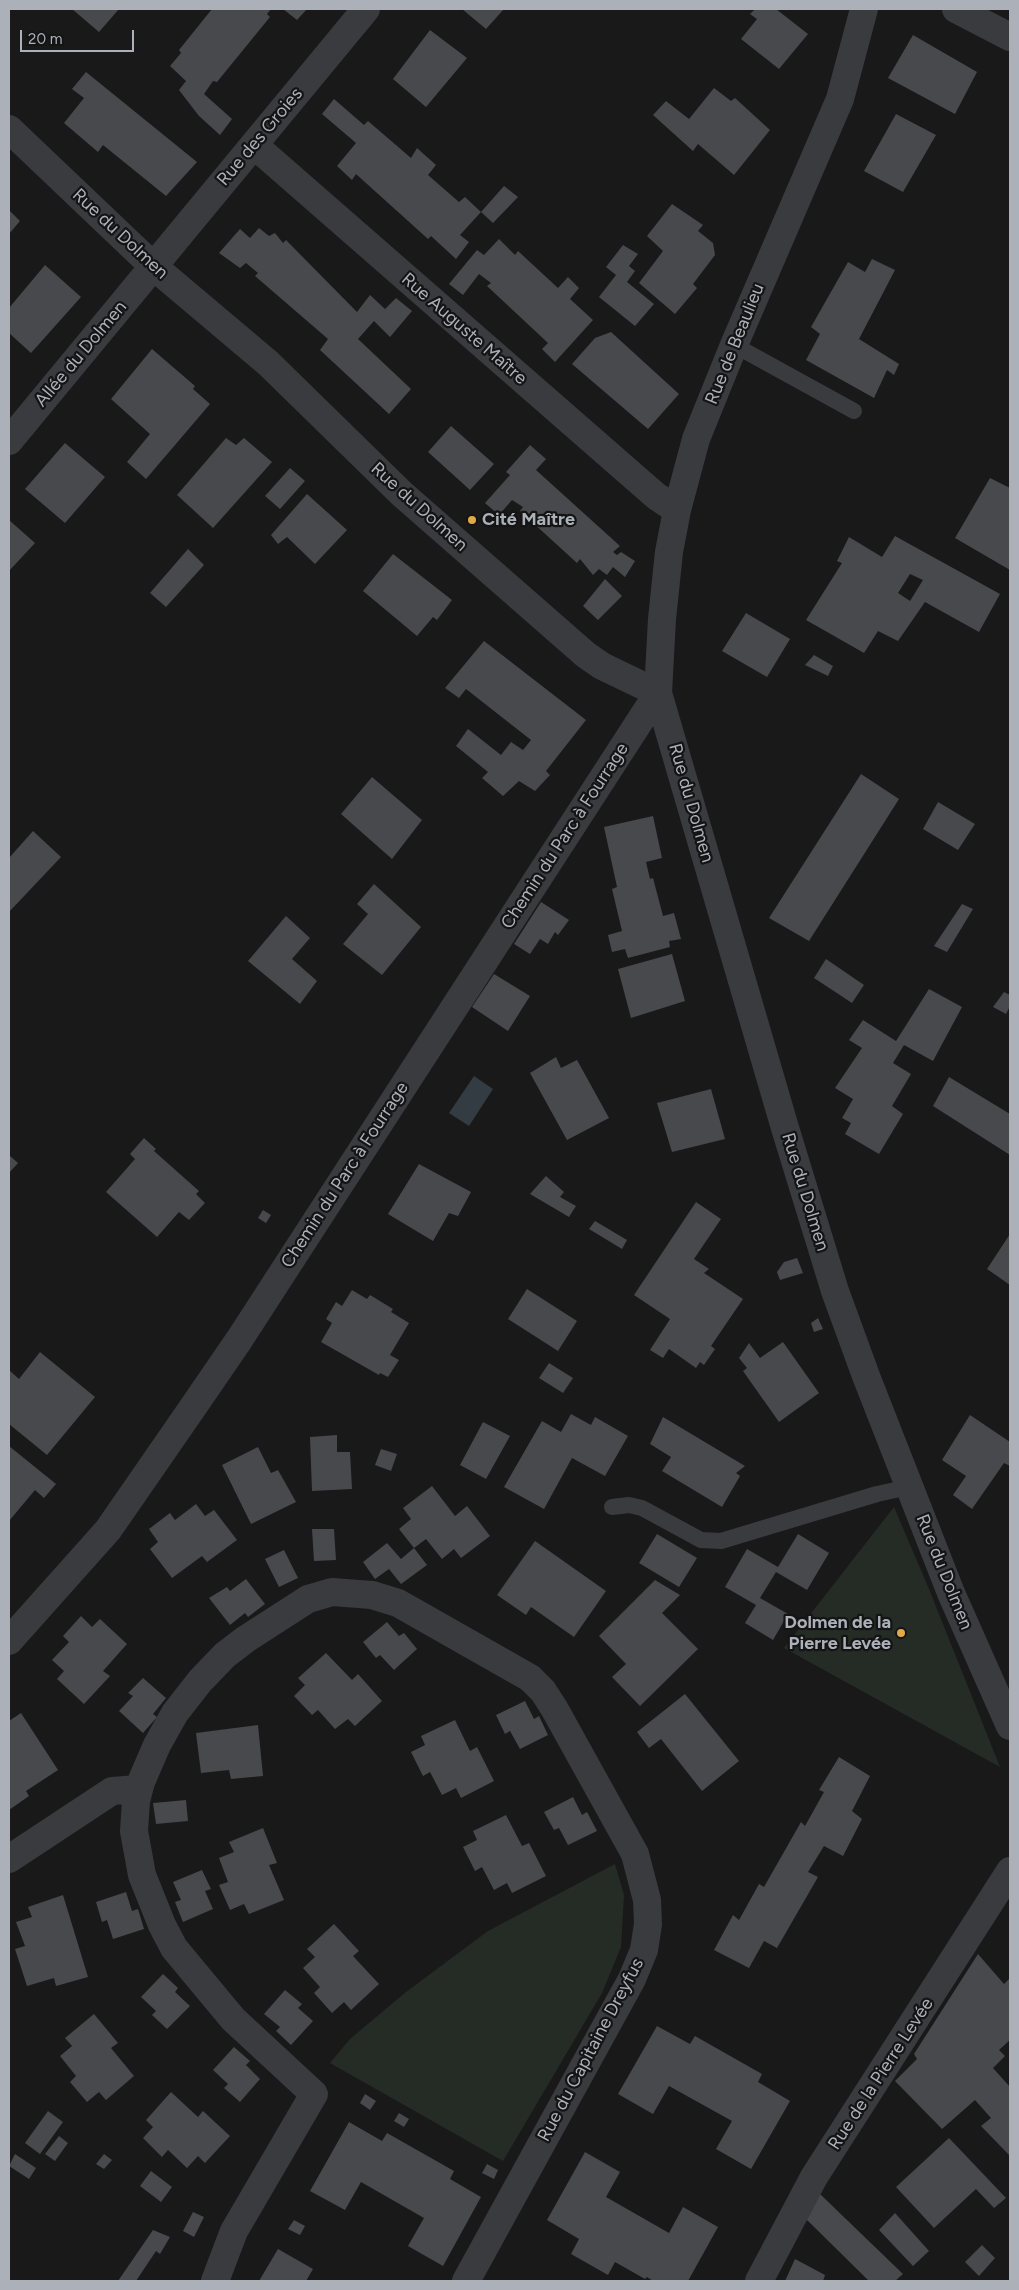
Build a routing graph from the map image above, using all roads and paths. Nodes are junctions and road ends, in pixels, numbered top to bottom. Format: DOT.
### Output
graph roads {
  1 [pos="366,9"];
  2 [pos="864,9"];
  3 [pos="956,9"];
  4 [pos="1010,37"];
  5 [pos="9,129"];
  6 [pos="254,145"];
  7 [pos="153,266"];
  8 [pos="734,345"];
  9 [pos="854,410"];
  10 [pos="9,441"];
  11 [pos="677,510"];
  12 [pos="658,693"];
  13 [pos="909,1487"];
  14 [pos="612,1508"];
  15 [pos="9,1641"];
  16 [pos="1010,1726"];
  17 [pos="139,1790"];
  18 [pos="9,1859"];
  19 [pos="1010,1871"];
  20 [pos="215,2281"];
  21 [pos="466,2281"];
  22 [pos="760,2281"];
  1 -- 6 [label="street, Rue des Groies"];
  2 -- 8 [label="street, Rue de Beaulieu"];
  3 -- 4 [label="street"];
  5 -- 7 [label="street, Rue du Dolmen"];
  6 -- 7 [label="street, Rue des Groies"];
  6 -- 11 [label="street, Rue Auguste Maître"];
  7 -- 10 [label="street, Allée du Dolmen"];
  7 -- 12 [label="street, Rue du Dolmen"];
  8 -- 9 [label="lane"];
  8 -- 11 [label="street, Rue de Beaulieu"];
  11 -- 12 [label="street, Rue de Beaulieu"];
  12 -- 13 [label="street, Rue du Dolmen"];
  12 -- 15 [label="street, Chemin du Parc à Fourrage"];
  13 -- 14 [label="lane"];
  13 -- 16 [label="street, Rue du Dolmen"];
  17 -- 18 [label="street"];
  17 -- 20 [label="street, Rue du Capitaine Dreyfus"];
  17 -- 21 [label="street, Rue du Capitaine Dreyfus"];
  19 -- 22 [label="street, Rue de la Pierre Levée"];
}
